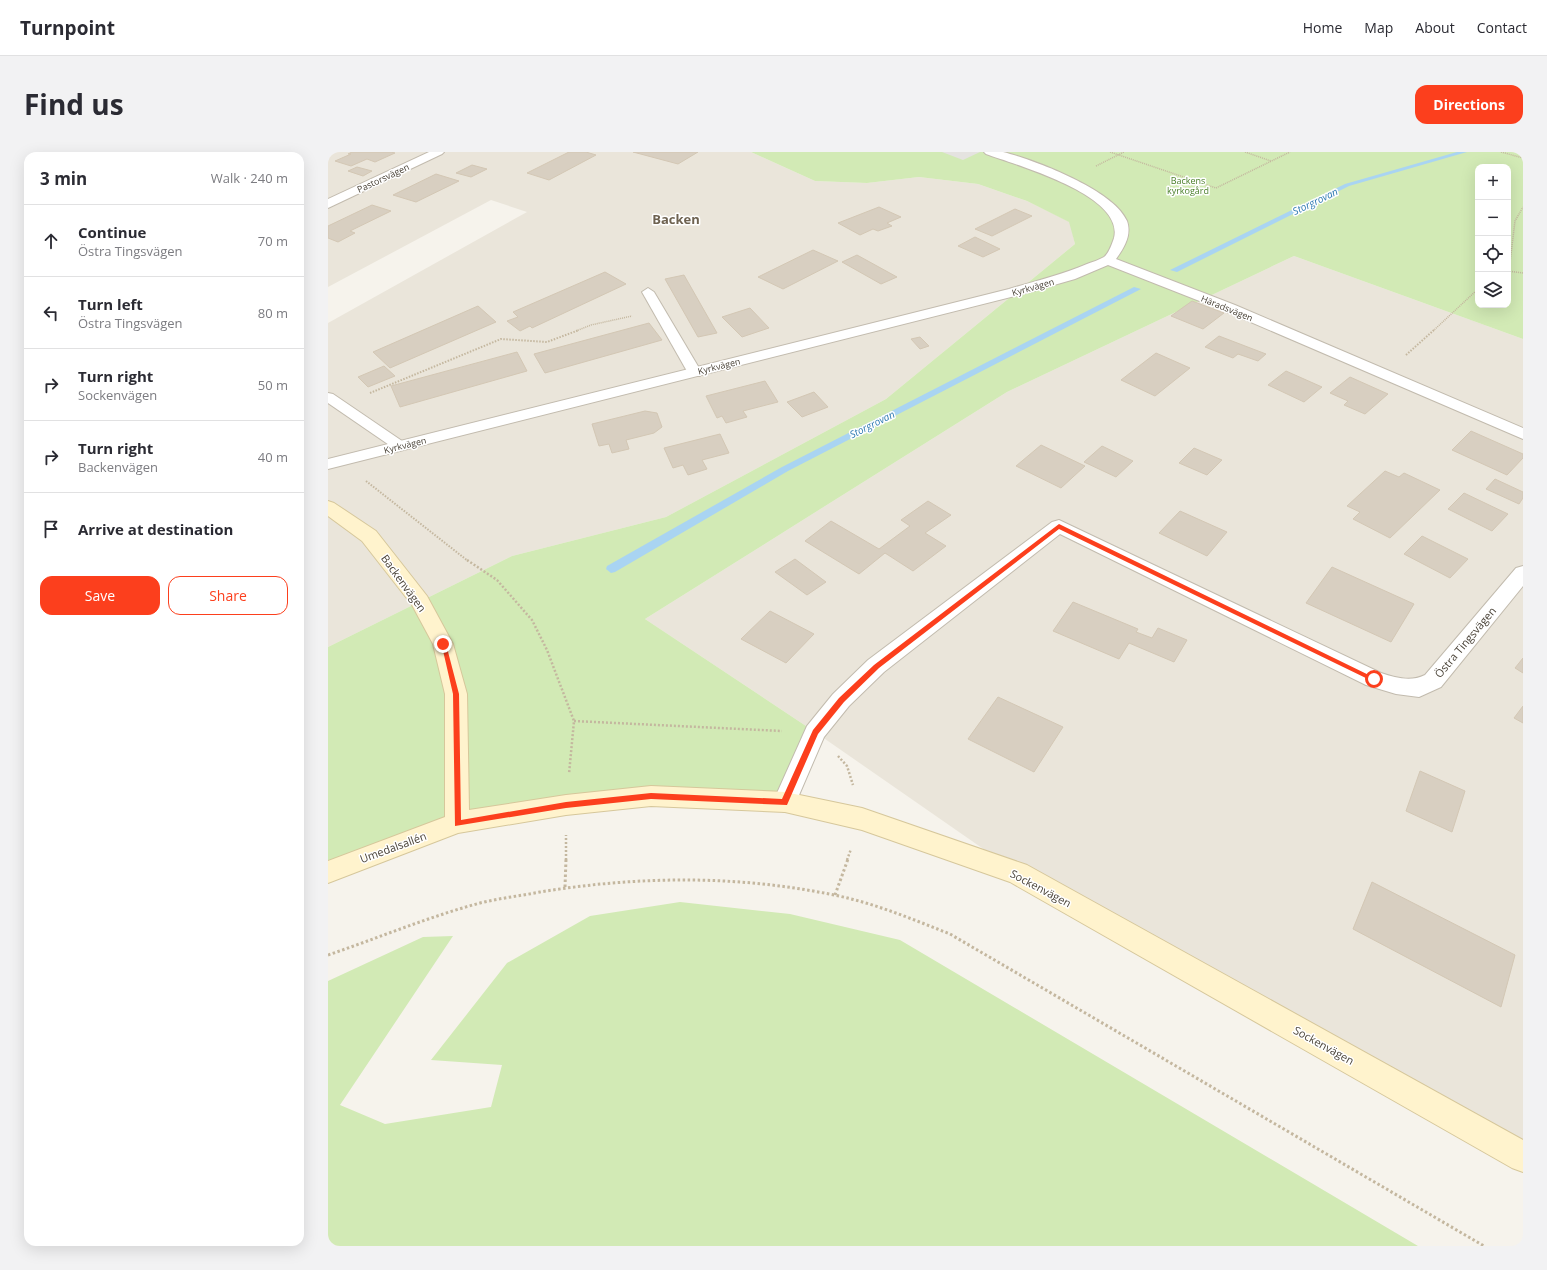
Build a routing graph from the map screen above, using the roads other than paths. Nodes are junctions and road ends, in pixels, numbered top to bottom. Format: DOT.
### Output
graph roads {
  1 [pos="438,152"];
  2 [pos="990,152"];
  3 [pos="328,204"];
  4 [pos="1108,260"];
  5 [pos="648,292"];
  6 [pos="695,373"];
  7 [pos="328,397"];
  8 [pos="1523,434"];
  9 [pos="400,446"];
  10 [pos="333,462"];
  11 [pos="328,506"];
  12 [pos="1523,573"];
  13 [pos="785,802"];
  14 [pos="457,823"];
  15 [pos="328,872"];
  16 [pos="1523,1157"];
  1 -- 3 [label="street, Pastorsvägen"];
  2 -- 4 [label="street"];
  4 -- 6 [label="street, Kyrkvägen"];
  4 -- 8 [label="street, Häradsvägen"];
  5 -- 6 [label="lane"];
  6 -- 9 [label="street, Kyrkvägen"];
  7 -- 9 [label="lane"];
  9 -- 10 [label="street, Kyrkvägen"];
  11 -- 14 [label="street, Backenvägen"];
  12 -- 13 [label="street, Östra Tingsvägen"];
  13 -- 14 [label="street, Sockenvägen"];
  13 -- 16 [label="street, Sockenvägen"];
  14 -- 15 [label="street, Umedalsallén"];
}
